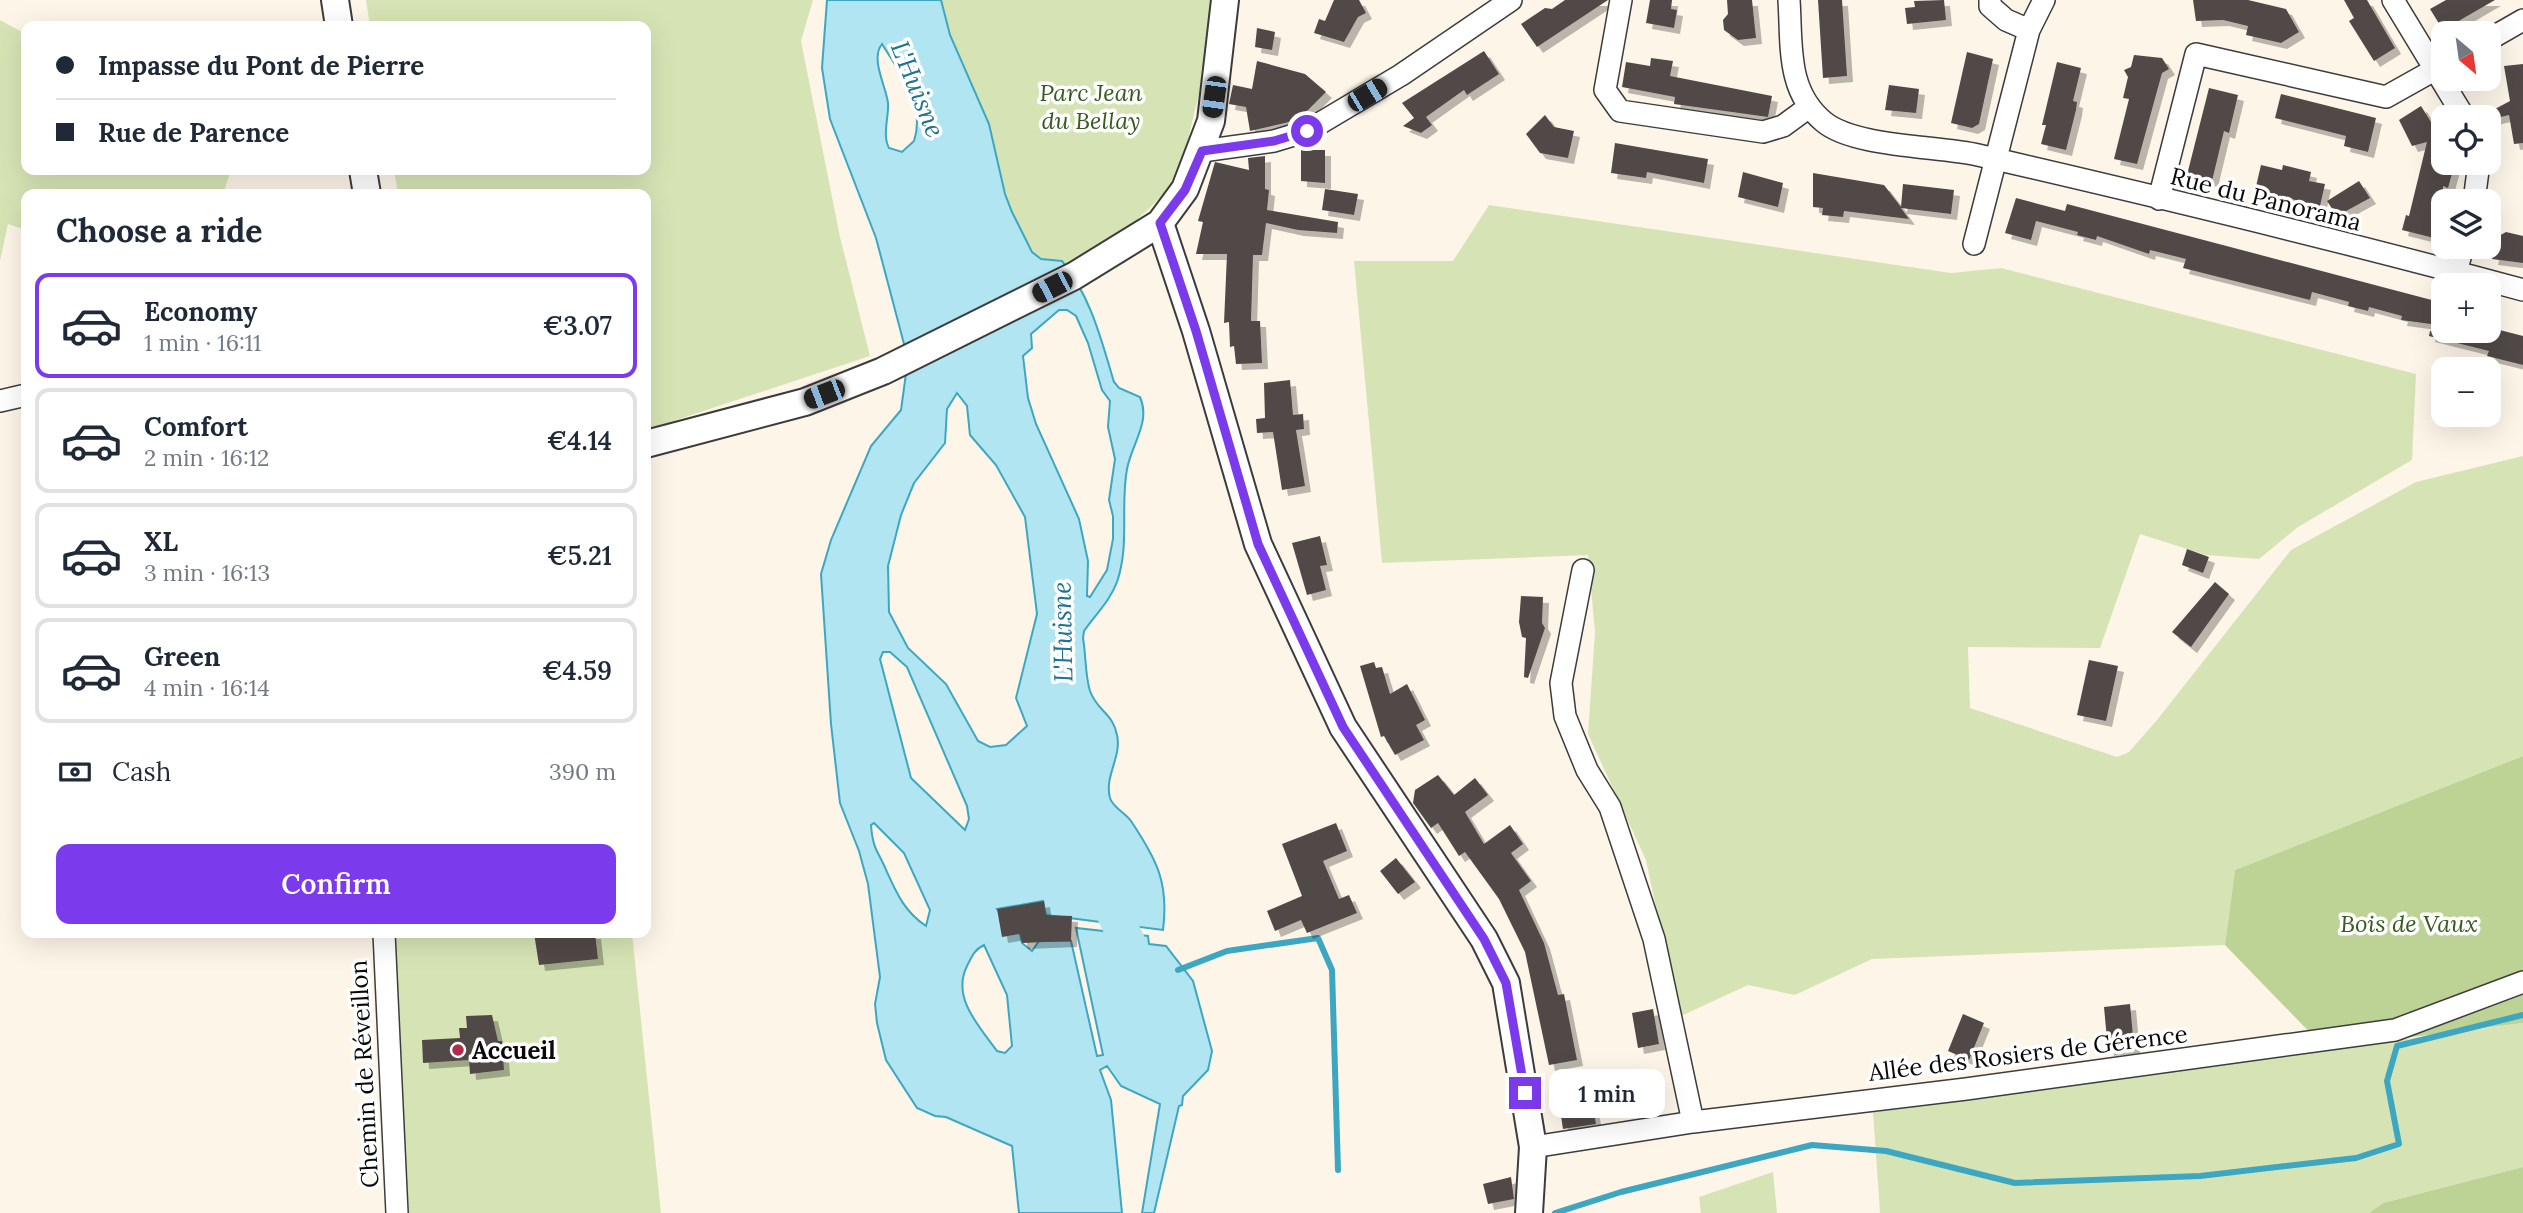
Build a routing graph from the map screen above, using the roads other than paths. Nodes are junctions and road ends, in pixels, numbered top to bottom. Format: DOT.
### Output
graph roads {
  1 [pos="335,0"];
  2 [pos="1225,0"];
  3 [pos="1511,0"];
  4 [pos="1621,0"];
  5 [pos="1789,0"];
  6 [pos="1990,0"];
  7 [pos="2044,0"];
  8 [pos="2393,0"];
  9 [pos="2523,20"];
  10 [pos="338,21"];
  11 [pos="2029,30"];
  12 [pos="2501,33"];
  13 [pos="2431,54"];
  14 [pos="2431,72"];
  15 [pos="1810,107"];
  16 [pos="1202,151"];
  17 [pos="1996,160"];
  18 [pos="2159,199"];
  19 [pos="1160,223"];
  20 [pos="1974,244"];
  21 [pos="2460,259"];
  22 [pos="2456,272"];
  23 [pos="2523,290"];
  24 [pos="21,396"];
  25 [pos="0,400"];
  26 [pos="651,443"];
  27 [pos="1583,570"];
  28 [pos="384,938"];
  29 [pos="2523,982"];
  30 [pos="1693,1122"];
  31 [pos="1533,1147"];
  32 [pos="397,1213"];
  33 [pos="1530,1213"];
  1 -- 10 [label="street"];
  2 -- 16 [label="street"];
  3 -- 16 [label="street"];
  4 -- 15 [label="street"];
  5 -- 15 [label="street"];
  6 -- 11 [label="street"];
  7 -- 11 [label="street"];
  8 -- 13 [label="street"];
  9 -- 12 [label="street"];
  11 -- 17 [label="street"];
  14 -- 18 [label="street"];
  15 -- 17 [label="street, Rue du Panorama"];
  16 -- 19 [label="street"];
  17 -- 18 [label="street, Rue du Panorama"];
  17 -- 20 [label="street"];
  18 -- 22 [label="street, Rue du Panorama"];
  19 -- 26 [label="street"];
  19 -- 31 [label="street"];
  21 -- 22 [label="street"];
  22 -- 23 [label="street, Rue du Panorama"];
  24 -- 25 [label="street"];
  27 -- 30 [label="street"];
  28 -- 32 [label="street, Chemin de Réveillon"];
  29 -- 30 [label="street, Allée des Rosiers de Gérence"];
  30 -- 31 [label="street, Allée des Rosiers de Gérence"];
  31 -- 33 [label="street"];
}
